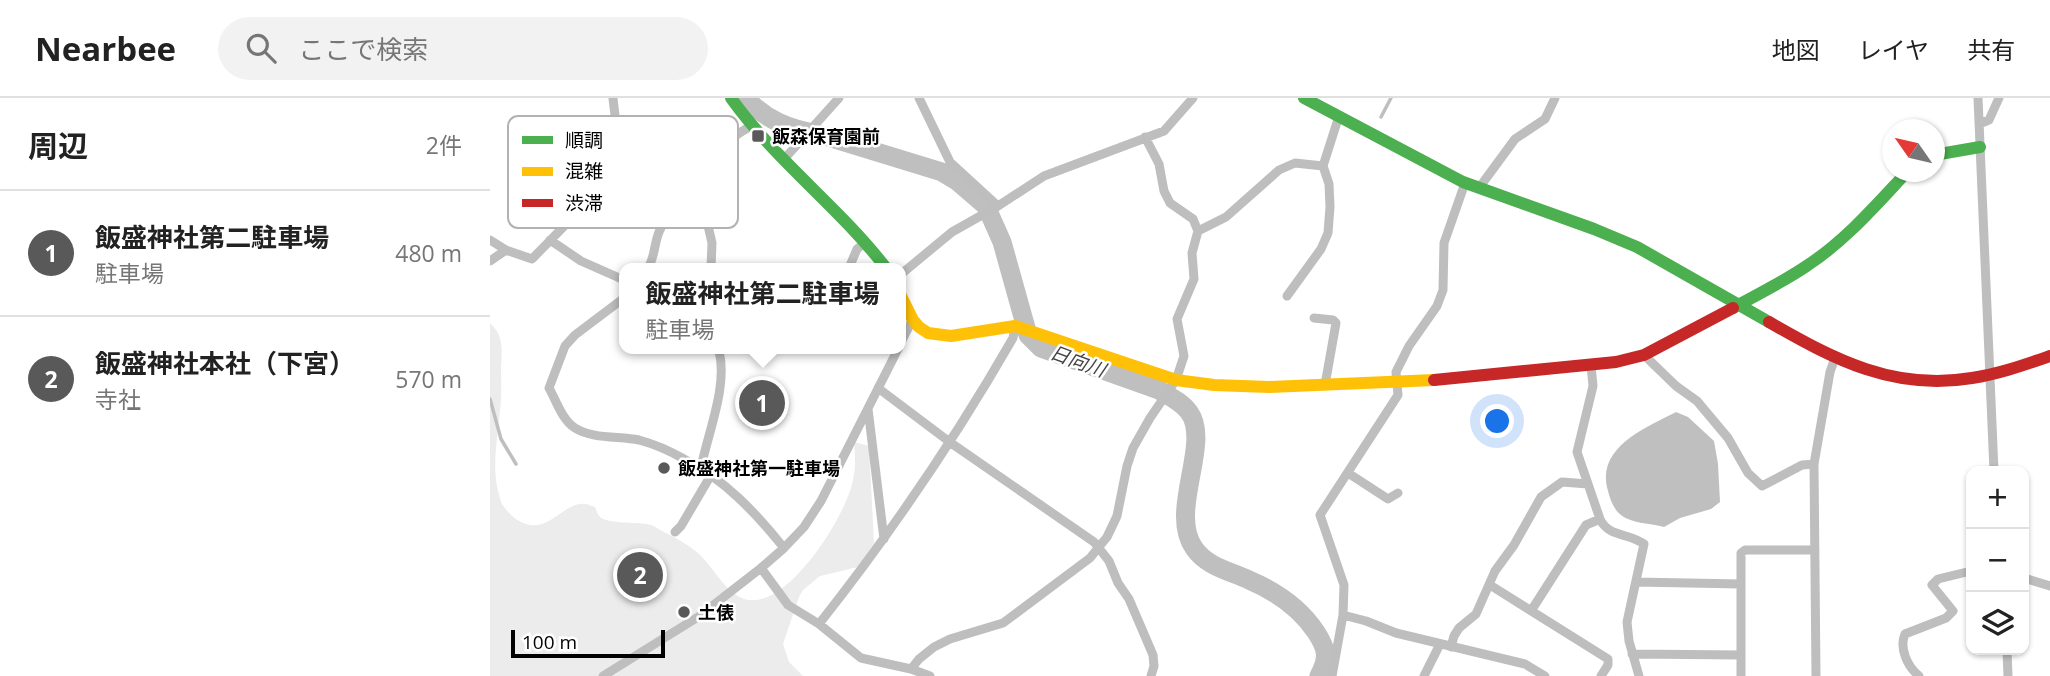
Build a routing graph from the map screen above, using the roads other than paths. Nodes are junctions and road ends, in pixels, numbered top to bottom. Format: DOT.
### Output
graph roads {
  1 [pos="613,98"];
  2 [pos="730,98"];
  3 [pos="839,98"];
  4 [pos="919,98"];
  5 [pos="1193,98"];
  6 [pos="1304,98"];
  7 [pos="1555,98"];
  8 [pos="1978,98"];
  9 [pos="1999,98"];
  10 [pos="615,116"];
  11 [pos="1339,116"];
  12 [pos="1979,124"];
  13 [pos="751,126"];
  14 [pos="738,133"];
  15 [pos="1145,137"];
  16 [pos="1980,147"];
  17 [pos="1945,153"];
  18 [pos="785,158"];
  19 [pos="1323,166"];
  20 [pos="1898,182"];
  21 [pos="1465,183"];
  22 [pos="1479,188"];
  23 [pos="998,206"];
  24 [pos="561,228"];
  25 [pos="661,228"];
  26 [pos="709,228"];
  27 [pos="1198,231"];
  28 [pos="490,240"];
  29 [pos="550,240"];
  30 [pos="866,242"];
  31 [pos="506,250"];
  32 [pos="490,261"];
  33 [pos="651,263"];
  34 [pos="711,263"];
  35 [pos="851,263"];
  36 [pos="882,263"];
  37 [pos="906,270"];
  38 [pos="619,278"];
  39 [pos="1287,296"];
  40 [pos="619,302"];
  41 [pos="1738,304"];
  42 [pos="906,306"];
  43 [pos="1314,318"];
  44 [pos="913,319"];
  45 [pos="1017,326"];
  46 [pos="906,332"];
  47 [pos="720,354"];
  48 [pos="895,354"];
  49 [pos="1644,355"];
  50 [pos="2050,356"];
  51 [pos="1835,358"];
  52 [pos="1591,365"];
  53 [pos="1992,375"];
  54 [pos="1397,383"];
  55 [pos="1174,384"];
  56 [pos="1325,385"];
  57 [pos="877,388"];
  58 [pos="867,407"];
  59 [pos="951,443"];
  60 [pos="1814,464"];
  61 [pos="1994,466"];
  62 [pos="701,468"];
  63 [pos="1348,472"];
  64 [pos="710,475"];
  65 [pos="1588,484"];
  66 [pos="1398,493"];
  67 [pos="1600,519"];
  68 [pos="675,532"];
  69 [pos="884,539"];
  70 [pos="1098,547"];
  71 [pos="784,548"];
  72 [pos="1815,550"];
  73 [pos="761,568"];
  74 [pos="1966,572"];
  75 [pos="2029,580"];
  76 [pos="1636,582"];
  77 [pos="1741,584"];
  78 [pos="1490,585"];
  79 [pos="2050,586"];
  80 [pos="1531,611"];
  81 [pos="1343,615"];
  82 [pos="819,624"];
  83 [pos="1440,644"];
  84 [pos="1451,647"];
  85 [pos="1632,654"];
  86 [pos="1741,654"];
  87 [pos="2007,655"];
  88 [pos="911,669"];
  89 [pos="603,676"];
  90 [pos="930,676"];
  91 [pos="1151,676"];
  92 [pos="1332,676"];
  93 [pos="1424,676"];
  94 [pos="1545,676"];
  95 [pos="1601,676"];
  96 [pos="1639,676"];
  97 [pos="1741,676"];
  98 [pos="1816,676"];
  99 [pos="1919,676"];
  100 [pos="2008,676"];
  1 -- 10 [label="street"];
  2 -- 13 [label="street"];
  3 -- 18 [label="street"];
  4 -- 23 [label="street"];
  5 -- 15 [label="street"];
  6 -- 11 [label="street"];
  7 -- 22 [label="street"];
  8 -- 12 [label="street"];
  9 -- 12 [label="street"];
  11 -- 19 [label="street"];
  11 -- 21 [label="street"];
  12 -- 16 [label="street"];
  13 -- 14 [label="street"];
  13 -- 18 [label="street"];
  15 -- 23 [label="street"];
  15 -- 27 [label="street"];
  16 -- 17 [label="street"];
  16 -- 53 [label="street"];
  18 -- 30 [label="street"];
  19 -- 27 [label="street"];
  19 -- 39 [label="street"];
  20 -- 41 [label="street"];
  21 -- 22 [label="street"];
  21 -- 54 [label="street"];
  22 -- 41 [label="street"];
  23 -- 37 [label="street"];
  24 -- 29 [label="street"];
  25 -- 33 [label="street"];
  26 -- 34 [label="street"];
  27 -- 55 [label="street"];
  28 -- 31 [label="street"];
  29 -- 31 [label="street"];
  29 -- 38 [label="street"];
  30 -- 35 [label="street"];
  30 -- 36 [label="street"];
  31 -- 32 [label="street"];
  40 -- 62 [label="street"];
  41 -- 49 [label="street"];
  41 -- 51 [label="street"];
  42 -- 44 [label="street"];
  43 -- 56 [label="street"];
  44 -- 45 [label="street"];
  44 -- 46 [label="street"];
  45 -- 55 [label="street"];
  45 -- 59 [label="street"];
  47 -- 62 [label="street"];
  48 -- 57 [label="street"];
  49 -- 52 [label="street"];
  49 -- 60 [label="street"];
  50 -- 53 [label="street"];
  51 -- 53 [label="street"];
  51 -- 60 [label="street"];
  52 -- 54 [label="street"];
  52 -- 65 [label="street"];
  53 -- 61 [label="street"];
  54 -- 56 [label="street"];
  54 -- 63 [label="street"];
  55 -- 56 [label="street"];
  55 -- 70 [label="street"];
  57 -- 58 [label="street"];
  57 -- 59 [label="street"];
  58 -- 69 [label="street"];
  58 -- 71 [label="street"];
  59 -- 69 [label="street"];
  59 -- 70 [label="street"];
  60 -- 72 [label="street"];
  62 -- 64 [label="street"];
  63 -- 66 [label="street"];
  63 -- 81 [label="street"];
  64 -- 68 [label="street"];
  64 -- 71 [label="street"];
  65 -- 67 [label="street"];
  65 -- 78 [label="street"];
  67 -- 76 [label="street"];
  67 -- 80 [label="street"];
  69 -- 82 [label="street"];
  70 -- 88 [label="street"];
  70 -- 91 [label="street"];
  71 -- 73 [label="street"];
  72 -- 77 [label="street"];
  72 -- 98 [label="street"];
  73 -- 82 [label="street"];
  73 -- 89 [label="street"];
  74 -- 99 [label="street"];
  75 -- 79 [label="street"];
  76 -- 77 [label="street"];
  76 -- 85 [label="street"];
  77 -- 86 [label="street"];
  78 -- 80 [label="street"];
  78 -- 84 [label="street"];
  80 -- 95 [label="street"];
  81 -- 83 [label="street"];
  81 -- 92 [label="street"];
  82 -- 88 [label="street"];
  83 -- 84 [label="street"];
  83 -- 93 [label="street"];
  84 -- 94 [label="street"];
  85 -- 86 [label="street"];
  85 -- 96 [label="street"];
  86 -- 97 [label="street"];
  87 -- 100 [label="street"];
  88 -- 90 [label="street"];
}
